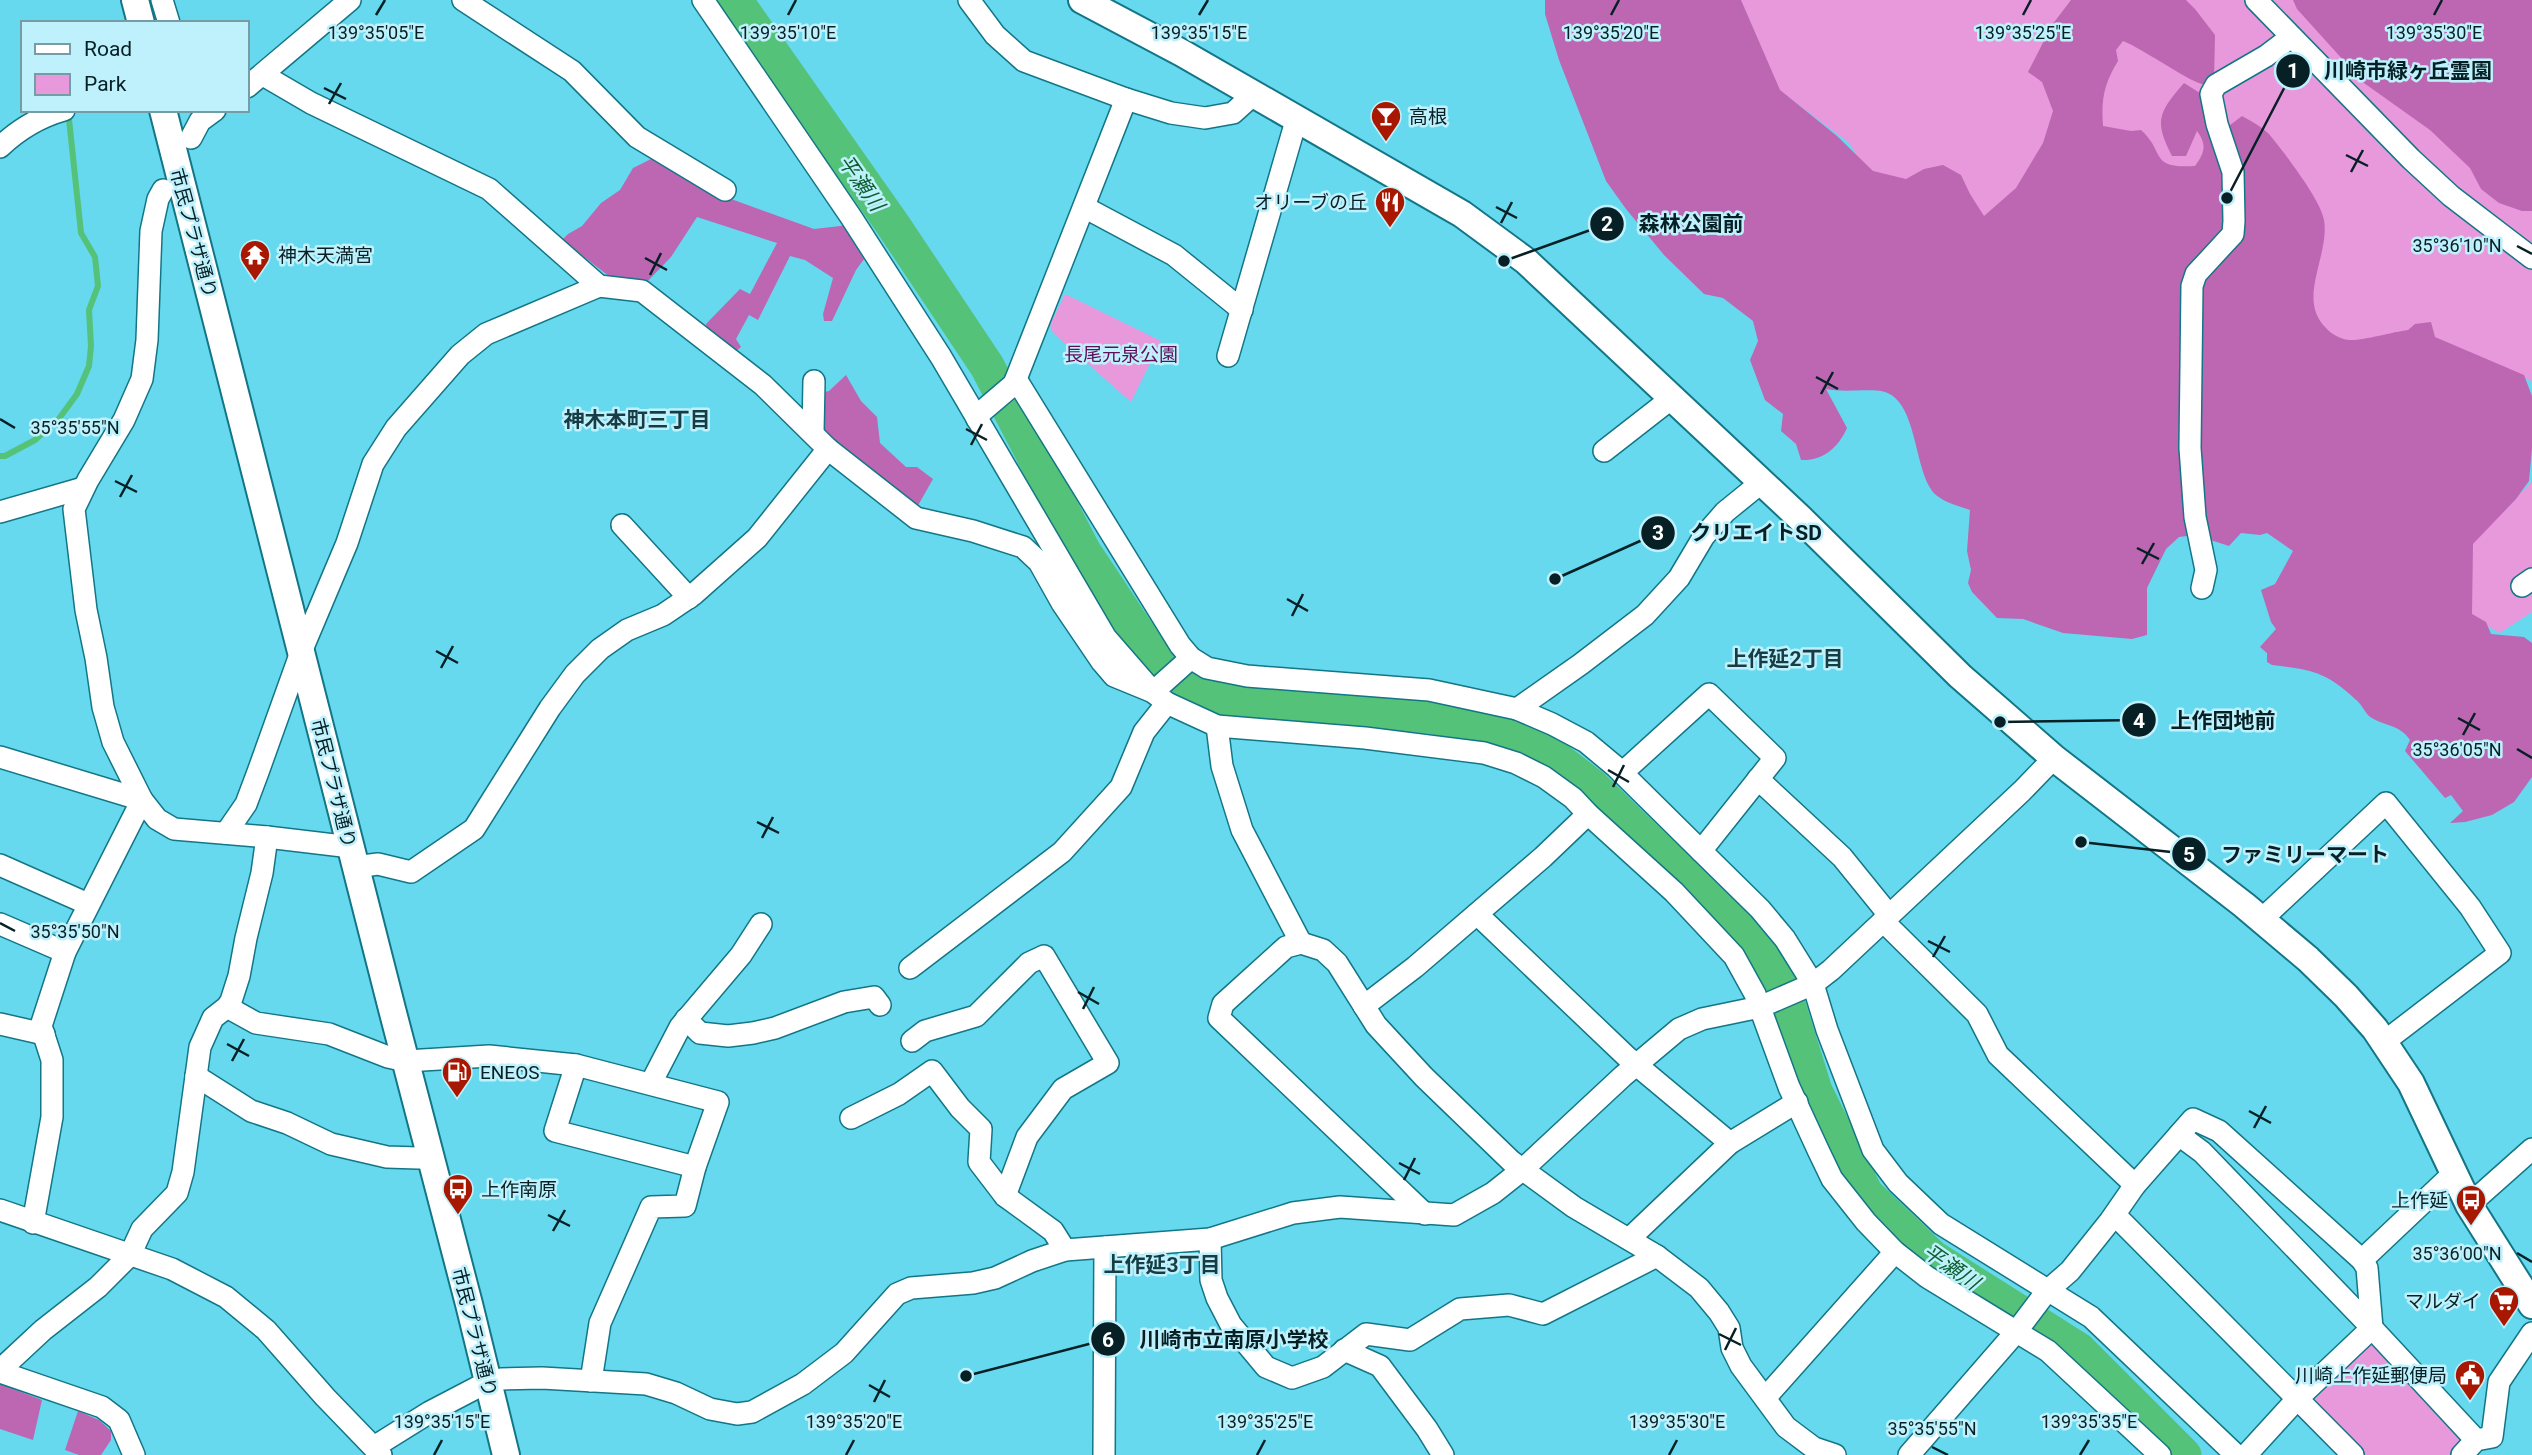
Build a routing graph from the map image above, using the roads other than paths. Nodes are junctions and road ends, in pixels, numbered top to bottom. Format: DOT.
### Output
graph roads {
  1 [pos="135,0"];
  2 [pos="162,0"];
  3 [pos="350,0"];
  4 [pos="463,0"];
  5 [pos="703,0"];
  6 [pos="969,0"];
  7 [pos="1082,0"];
  8 [pos="2256,0"];
  9 [pos="140,21"];
  10 [pos="168,21"];
  11 [pos="2291,37"];
  12 [pos="255,81"];
  13 [pos="1254,94"];
  14 [pos="1126,99"];
  15 [pos="57,112"];
  16 [pos="164,112"];
  17 [pos="1296,121"];
  18 [pos="0,147"];
  19 [pos="163,190"];
  20 [pos="725,190"];
  21 [pos="1084,207"];
  22 [pos="2532,258"];
  23 [pos="600,286"];
  24 [pos="1242,310"];
  25 [pos="1228,356"];
  26 [pos="814,381"];
  27 [pos="1015,382"];
  28 [pos="1672,398"];
  29 [pos="979,416"];
  30 [pos="813,432"];
  31 [pos="828,449"];
  32 [pos="1604,451"];
  33 [pos="1762,482"];
  34 [pos="83,488"];
  35 [pos="0,512"];
  36 [pos="622,525"];
  37 [pos="2202,589"];
  38 [pos="689,598"];
  39 [pos="301,652"];
  40 [pos="1186,662"];
  41 [pos="1160,693"];
  42 [pos="1517,709"];
  43 [pos="1217,726"];
  44 [pos="0,757"];
  45 [pos="2054,758"];
  46 [pos="1622,773"];
  47 [pos="1758,779"];
  48 [pos="142,800"];
  49 [pos="1588,814"];
  50 [pos="226,833"];
  51 [pos="267,836"];
  52 [pos="1701,851"];
  53 [pos="353,857"];
  54 [pos="0,865"];
  55 [pos="88,904"];
  56 [pos="1477,914"];
  57 [pos="1886,918"];
  58 [pos="2261,920"];
  59 [pos="0,924"];
  60 [pos="761,924"];
  61 [pos="1301,943"];
  62 [pos="65,952"];
  63 [pos="910,968"];
  64 [pos="1813,984"];
  65 [pos="875,996"];
  66 [pos="1364,1006"];
  67 [pos="227,1007"];
  68 [pos="1760,1007"];
  69 [pos="686,1019"];
  70 [pos="0,1024"];
  71 [pos="44,1034"];
  72 [pos="912,1041"];
  73 [pos="2384,1042"];
  74 [pos="406,1061"];
  75 [pos="1636,1064"];
  76 [pos="576,1065"];
  77 [pos="196,1076"];
  78 [pos="651,1083"];
  79 [pos="1797,1102"];
  80 [pos="851,1118"];
  81 [pos="2179,1135"];
  82 [pos="1730,1143"];
  83 [pos="2532,1149"];
  84 [pos="431,1156"];
  85 [pos="695,1167"];
  86 [pos="1522,1170"];
  87 [pos="2454,1174"];
  88 [pos="2135,1185"];
  89 [pos="1005,1196"];
  90 [pos="2469,1205"];
  91 [pos="0,1210"];
  92 [pos="1425,1214"];
  93 [pos="2115,1215"];
  94 [pos="33,1223"];
  95 [pos="1210,1239"];
  96 [pos="1629,1239"];
  97 [pos="1105,1247"];
  98 [pos="1065,1250"];
  99 [pos="1895,1252"];
  100 [pos="130,1255"];
  101 [pos="1657,1256"];
  102 [pos="2362,1260"];
  103 [pos="2045,1293"];
  104 [pos="2532,1305"];
  105 [pos="2372,1328"];
  106 [pos="2018,1330"];
  107 [pos="2532,1333"];
  108 [pos="1344,1350"];
  109 [pos="0,1371"];
  110 [pos="591,1381"];
  111 [pos="488,1384"];
  112 [pos="1766,1397"];
  113 [pos="2298,1398"];
  114 [pos="2483,1447"];
  115 [pos="378,1451"];
  116 [pos="2152,1452"];
  117 [pos="134,1455"];
  118 [pos="506,1455"];
  119 [pos="1104,1455"];
  120 [pos="1443,1455"];
  121 [pos="1835,1455"];
  122 [pos="1909,1455"];
  123 [pos="2236,1455"];
  124 [pos="2246,1455"];
  125 [pos="2353,1455"];
  1 -- 9 [label="street"];
  2 -- 10 [label="street"];
  3 -- 12 [label="street"];
  4 -- 20 [label="street"];
  5 -- 29 [label="street"];
  6 -- 14 [label="street"];
  7 -- 13 [label="street"];
  8 -- 11 [label="street"];
  11 -- 22 [label="street"];
  11 -- 37 [label="street"];
  12 -- 23 [label="street"];
  13 -- 14 [label="street"];
  13 -- 17 [label="street"];
  14 -- 21 [label="street"];
  15 -- 18 [label="street"];
  16 -- 39 [label="street, 市民プラザ通り"];
  17 -- 24 [label="street"];
  17 -- 28 [label="street"];
  19 -- 34 [label="street"];
  21 -- 24 [label="street"];
  21 -- 27 [label="street"];
  23 -- 30 [label="street"];
  23 -- 39 [label="street"];
  24 -- 25 [label="street"];
  26 -- 30 [label="street"];
  27 -- 29 [label="street"];
  27 -- 40 [label="street"];
  28 -- 32 [label="street"];
  28 -- 33 [label="street"];
  29 -- 41 [label="street"];
  30 -- 31 [label="street"];
  31 -- 38 [label="street"];
  31 -- 41 [label="street"];
  33 -- 42 [label="street"];
  33 -- 45 [label="street"];
  34 -- 35 [label="street"];
  34 -- 48 [label="street"];
  36 -- 38 [label="street"];
  38 -- 53 [label="street"];
  39 -- 50 [label="street"];
  39 -- 53 [label="street, 市民プラザ通り"];
  40 -- 41 [label="street"];
  40 -- 42 [label="street"];
  41 -- 43 [label="street"];
  41 -- 63 [label="street"];
  42 -- 46 [label="street"];
  43 -- 49 [label="street"];
  43 -- 61 [label="street"];
  44 -- 48 [label="street"];
  45 -- 57 [label="street"];
  45 -- 58 [label="street"];
  46 -- 47 [label="street"];
  46 -- 52 [label="street"];
  47 -- 52 [label="street"];
  47 -- 57 [label="street"];
  48 -- 50 [label="street"];
  48 -- 55 [label="street"];
  49 -- 56 [label="street"];
  49 -- 68 [label="street"];
  50 -- 51 [label="street"];
  51 -- 53 [label="street"];
  51 -- 67 [label="street"];
  52 -- 64 [label="street"];
  53 -- 74 [label="street, 市民プラザ通り"];
  54 -- 55 [label="street"];
  55 -- 62 [label="street"];
  56 -- 66 [label="street"];
  56 -- 75 [label="street"];
  57 -- 64 [label="street"];
  57 -- 88 [label="street"];
  58 -- 73 [label="street"];
  58 -- 73 [label="street"];
  59 -- 62 [label="street"];
  60 -- 69 [label="street"];
  61 -- 66 [label="street"];
  61 -- 92 [label="street"];
  62 -- 71 [label="street"];
  64 -- 68 [label="street"];
  64 -- 103 [label="street"];
  65 -- 69 [label="street"];
  66 -- 86 [label="street"];
  67 -- 74 [label="street"];
  67 -- 77 [label="street"];
  68 -- 75 [label="street"];
  68 -- 79 [label="street"];
  69 -- 78 [label="street"];
  70 -- 71 [label="street"];
  71 -- 94 [label="street"];
  72 -- 89 [label="street"];
  73 -- 87 [label="street"];
  74 -- 76 [label="street"];
  74 -- 84 [label="street, 市民プラザ通り"];
  75 -- 82 [label="street"];
  75 -- 86 [label="street"];
  76 -- 78 [label="street"];
  76 -- 85 [label="street"];
  77 -- 84 [label="street"];
  77 -- 100 [label="street"];
  78 -- 85 [label="street"];
  79 -- 82 [label="street"];
  79 -- 99 [label="street"];
  80 -- 89 [label="street"];
  81 -- 88 [label="street"];
  81 -- 102 [label="street"];
  81 -- 105 [label="street"];
  82 -- 96 [label="street"];
  83 -- 90 [label="street"];
  84 -- 111 [label="street, 市民プラザ通り"];
  85 -- 110 [label="street"];
  86 -- 92 [label="street"];
  86 -- 96 [label="street"];
  87 -- 90 [label="street"];
  87 -- 102 [label="street"];
  88 -- 93 [label="street"];
  89 -- 98 [label="street"];
  90 -- 104 [label="street"];
  91 -- 94 [label="street"];
  92 -- 95 [label="street"];
  93 -- 103 [label="street"];
  93 -- 113 [label="street"];
  94 -- 100 [label="street"];
  95 -- 97 [label="street"];
  95 -- 108 [label="street"];
  96 -- 101 [label="street"];
  97 -- 98 [label="street"];
  97 -- 119 [label="street"];
  98 -- 110 [label="street"];
  99 -- 106 [label="street"];
  99 -- 112 [label="street"];
  100 -- 109 [label="street"];
  100 -- 115 [label="street"];
  101 -- 108 [label="street"];
  101 -- 112 [label="street"];
  102 -- 105 [label="street"];
  103 -- 106 [label="street"];
  103 -- 123 [label="street"];
  105 -- 113 [label="street"];
  105 -- 114 [label="street"];
  106 -- 116 [label="street"];
  106 -- 122 [label="street"];
  107 -- 114 [label="street"];
  108 -- 120 [label="street"];
  109 -- 117 [label="street"];
  110 -- 111 [label="street"];
  111 -- 115 [label="street"];
  111 -- 118 [label="street, 市民プラザ通り"];
  112 -- 121 [label="street"];
  113 -- 124 [label="street"];
  113 -- 125 [label="street"];
}
